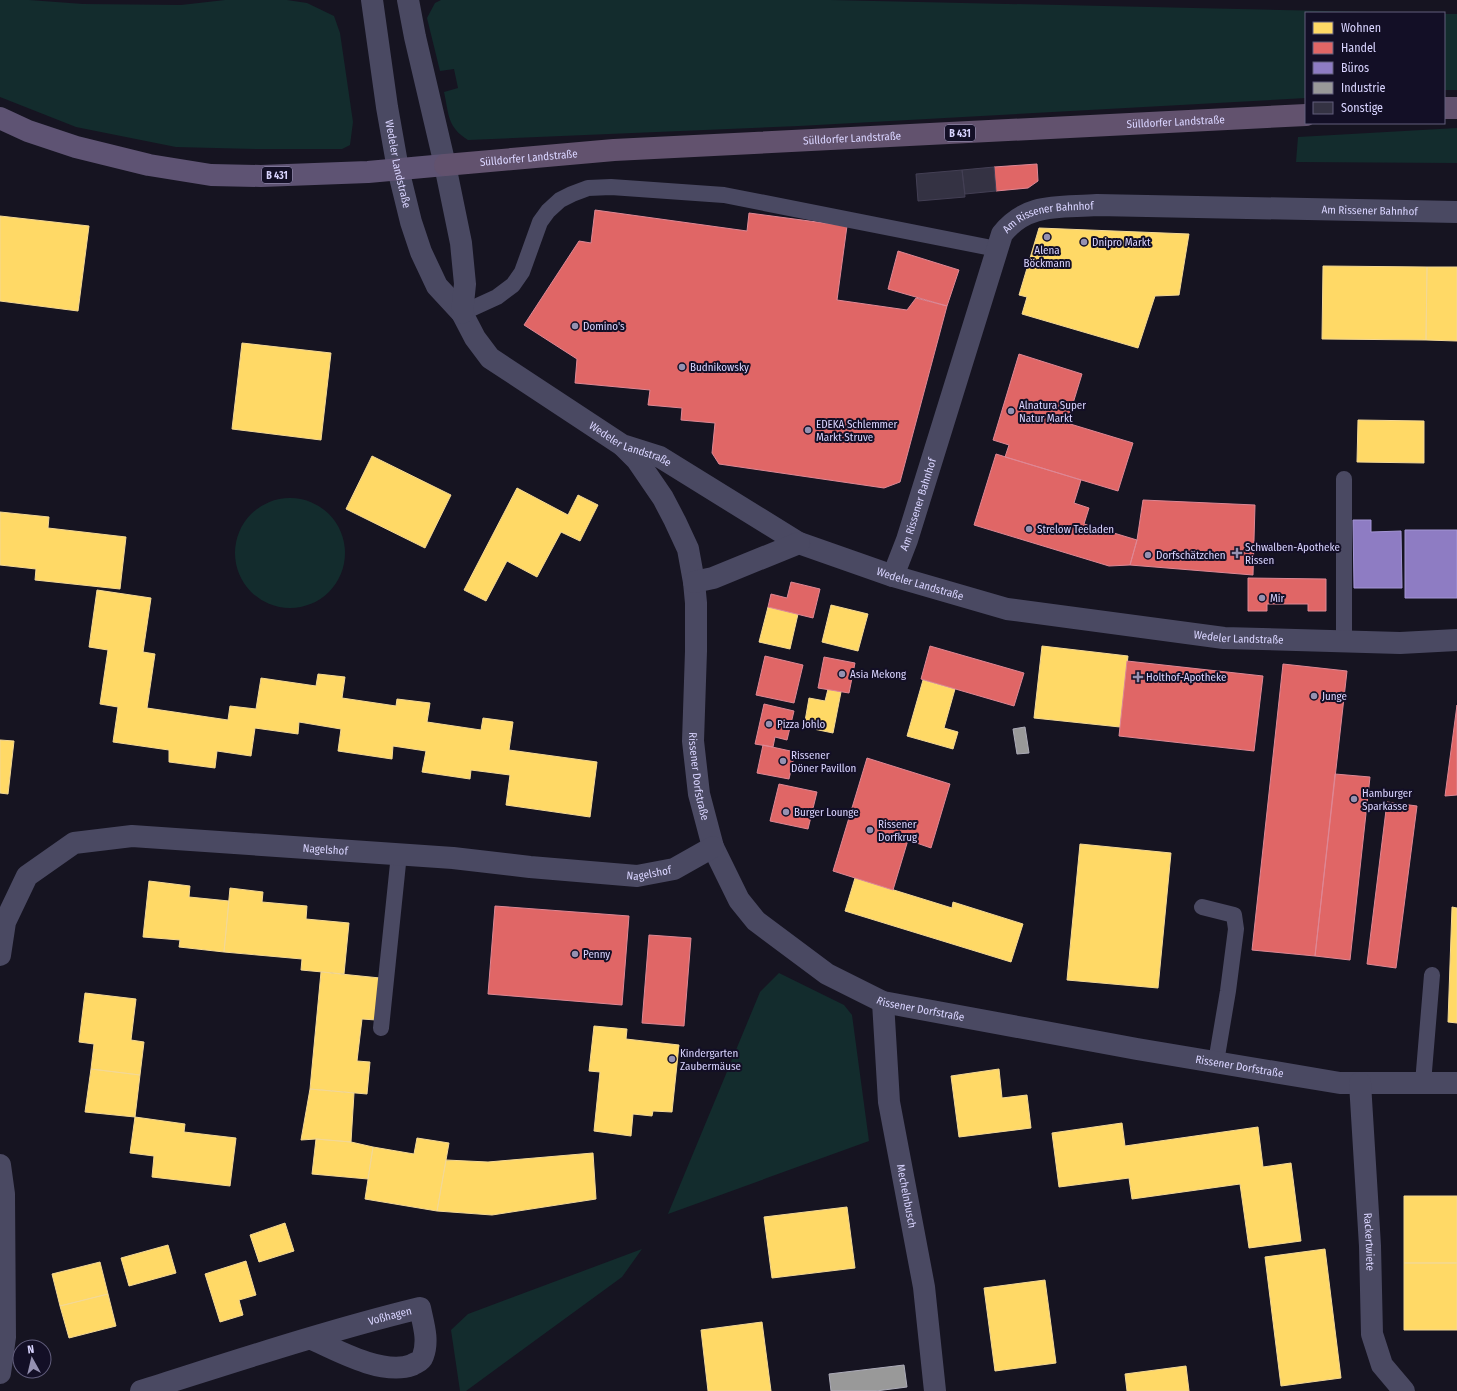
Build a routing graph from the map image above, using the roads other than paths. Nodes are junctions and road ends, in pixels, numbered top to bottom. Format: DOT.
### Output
graph roads {
  1 [pos="372,0"];
  2 [pos="408,0"];
  3 [pos="1445,108"];
  4 [pos="1457,108"];
  5 [pos="1305,115"];
  6 [pos="0,118"];
  7 [pos="444,165"];
  8 [pos="398,169"];
  9 [pos="1457,212"];
  10 [pos="997,249"];
  11 [pos="462,313"];
  12 [pos="622,445"];
  13 [pos="1344,479"];
  14 [pos="799,543"];
  15 [pos="893,576"];
  16 [pos="694,582"];
  17 [pos="1457,640"];
  18 [pos="1344,642"];
  19 [pos="713,847"];
  20 [pos="399,854"];
  21 [pos="1202,908"];
  22 [pos="0,955"];
  23 [pos="1432,976"];
  24 [pos="883,1002"];
  25 [pos="382,1028"];
  26 [pos="1216,1062"];
  27 [pos="1360,1083"];
  28 [pos="1423,1083"];
  29 [pos="1457,1083"];
  30 [pos="0,1164"];
  31 [pos="310,1338"];
  32 [pos="0,1373"];
  33 [pos="141,1391"];
  34 [pos="935,1391"];
  35 [pos="1404,1391"];
  1 -- 8 [label="street, Wedeler Landstraße"];
  2 -- 7 [label="street"];
  3 -- 4 [label="highway"];
  5 -- 7 [label="highway, Sülldorfer Landstraße / B 431"];
  6 -- 8 [label="main road, B 431"];
  7 -- 8 [label="main road, Sülldorfer Landstraße / B 431"];
  7 -- 11 [label="street"];
  8 -- 11 [label="street, Wedeler Landstraße"];
  9 -- 10 [label="street, Am Rissener Bahnhof"];
  10 -- 11 [label="lane"];
  10 -- 15 [label="street, Am Rissener Bahnhof"];
  11 -- 12 [label="street, Wedeler Landstraße"];
  12 -- 14 [label="street, Wedeler Landstraße"];
  12 -- 16 [label="street, Rissener Dorfstraße"];
  13 -- 18 [label="lane"];
  14 -- 15 [label="street, Wedeler Landstraße"];
  14 -- 16 [label="street"];
  15 -- 18 [label="street, Wedeler Landstraße"];
  16 -- 19 [label="street, Rissener Dorfstraße"];
  17 -- 18 [label="street, Wedeler Landstraße"];
  19 -- 20 [label="street, Nagelshof"];
  19 -- 24 [label="street, Rissener Dorfstraße"];
  20 -- 22 [label="street, Nagelshof"];
  20 -- 25 [label="lane"];
  21 -- 26 [label="lane"];
  23 -- 28 [label="lane"];
  24 -- 26 [label="street, Rissener Dorfstraße"];
  24 -- 34 [label="street, Mechelnbusch"];
  26 -- 27 [label="street, Rissener Dorfstraße"];
  27 -- 28 [label="street, Rissener Dorfstraße"];
  27 -- 35 [label="street, Rackertwiete"];
  28 -- 29 [label="street, Rissener Dorfstraße"];
  30 -- 32 [label="street"];
  31 -- 31 [label="street, Voßhagen"];
  31 -- 33 [label="street, Voßhagen"];
}
